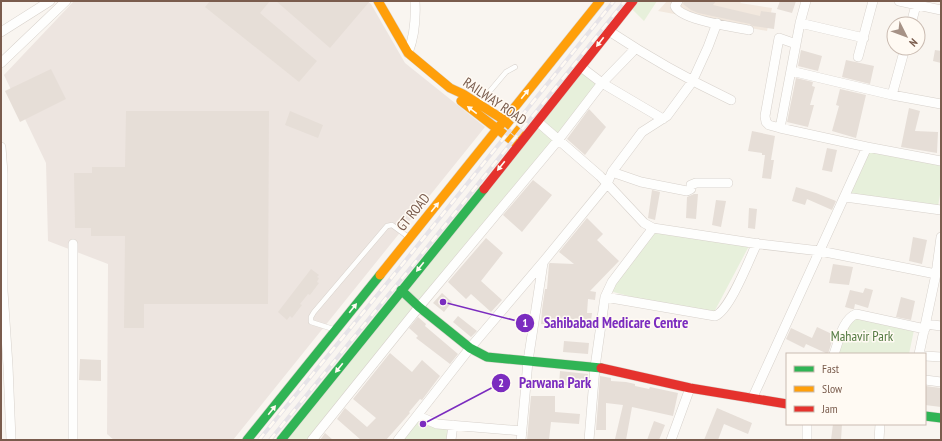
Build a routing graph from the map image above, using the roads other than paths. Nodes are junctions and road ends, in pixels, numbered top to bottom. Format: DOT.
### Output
graph roads {
  1 [pos="50,1"];
  2 [pos="66,1"];
  3 [pos="378,1"];
  4 [pos="415,1"];
  5 [pos="600,1"];
  6 [pos="633,1"];
  7 [pos="678,1"];
  8 [pos="806,1"];
  9 [pos="873,1"];
  10 [pos="899,1"];
  11 [pos="916,5"];
  12 [pos="941,10"];
  13 [pos="913,16"];
  14 [pos="717,23"];
  15 [pos="800,23"];
  16 [pos="749,30"];
  17 [pos="609,31"];
  18 [pos="1,32"];
  19 [pos="864,38"];
  20 [pos="796,44"];
  21 [pos="635,49"];
  22 [pos="408,52"];
  23 [pos="903,56"];
  24 [pos="858,57"];
  25 [pos="1,63"];
  26 [pos="515,67"];
  27 [pos="581,67"];
  28 [pos="791,71"];
  29 [pos="692,82"];
  30 [pos="602,83"];
  31 [pos="450,88"];
  32 [pos="892,95"];
  33 [pos="731,100"];
  34 [pos="479,104"];
  35 [pos="941,104"];
  36 [pos="663,119"];
  37 [pos="504,120"];
  38 [pos="538,122"];
  39 [pos="497,128"];
  40 [pos="780,128"];
  41 [pos="524,138"];
  42 [pos="559,139"];
  43 [pos="518,145"];
  44 [pos="1,147"];
  45 [pos="867,147"];
  46 [pos="941,161"];
  47 [pos="612,172"];
  48 [pos="2,173"];
  49 [pos="728,183"];
  50 [pos="607,184"];
  51 [pos="845,197"];
  52 [pos="941,210"];
  53 [pos="653,228"];
  54 [pos="941,237"];
  55 [pos="410,238"];
  56 [pos="73,244"];
  57 [pos="757,244"];
  58 [pos="820,251"];
  59 [pos="544,262"];
  60 [pos="2,265"];
  61 [pos="936,274"];
  62 [pos="401,290"];
  63 [pos="605,296"];
  64 [pos="419,307"];
  65 [pos="941,326"];
  66 [pos="926,327"];
  67 [pos="336,330"];
  68 [pos="470,348"];
  69 [pos="834,353"];
  70 [pos="919,353"];
  71 [pos="926,356"];
  72 [pos="941,357"];
  73 [pos="528,361"];
  74 [pos="595,367"];
  75 [pos="926,380"];
  76 [pos="941,382"];
  77 [pos="690,388"];
  78 [pos="752,399"];
  79 [pos="786,404"];
  80 [pos="418,416"];
  81 [pos="926,416"];
  82 [pos="941,418"];
  83 [pos="453,425"];
  84 [pos="807,425"];
  85 [pos="880,425"];
  86 [pos="521,436"];
  87 [pos="11,440"];
  88 [pos="73,440"];
  89 [pos="248,440"];
  90 [pos="281,440"];
  91 [pos="312,440"];
  92 [pos="398,440"];
  93 [pos="451,440"];
  94 [pos="590,440"];
  95 [pos="671,440"];
  96 [pos="807,440"];
  97 [pos="879,440"];
  1 -- 18 [label="street"];
  2 -- 25 [label="street"];
  3 -- 22 [label="main road, RAILWAY ROAD"];
  4 -- 22 [label="street"];
  37 -- 5 [label="main road, GT ROAD, one-way"];
  6 -- 17 [label="main road"];
  7 -- 14 [label="street"];
  8 -- 15 [label="street"];
  9 -- 19 [label="street"];
  10 -- 11 [label="street"];
  11 -- 12 [label="street"];
  11 -- 13 [label="street"];
  14 -- 16 [label="street"];
  14 -- 29 [label="street"];
  15 -- 19 [label="street"];
  15 -- 20 [label="street"];
  17 -- 21 [label="street"];
  17 -- 27 [label="main road, one-way"];
  19 -- 24 [label="street"];
  20 -- 28 [label="street"];
  20 -- 40 [label="street"];
  21 -- 29 [label="street"];
  21 -- 30 [label="street"];
  22 -- 31 [label="main road, RAILWAY ROAD"];
  23 -- 32 [label="street"];
  26 -- 34 [label="lane"];
  27 -- 30 [label="street"];
  27 -- 38 [label="main road"];
  28 -- 32 [label="street"];
  28 -- 40 [label="street"];
  29 -- 33 [label="street"];
  29 -- 36 [label="street"];
  30 -- 36 [label="street"];
  30 -- 42 [label="street"];
  31 -- 34 [label="main road, RAILWAY ROAD"];
  39 -- 31 [label="main road, RAILWAY ROAD, one-way"];
  32 -- 35 [label="street"];
  34 -- 37 [label="main road, RAILWAY ROAD"];
  36 -- 47 [label="street"];
  37 -- 39 [label="main road, GT ROAD"];
  37 -- 41 [label="main road, RAILWAY ROAD"];
  38 -- 41 [label="main road"];
  38 -- 42 [label="street"];
  39 -- 43 [label="main road, RAILWAY ROAD"];
  55 -- 39 [label="main road, GT ROAD, one-way"];
  40 -- 45 [label="street"];
  41 -- 43 [label="main road"];
  42 -- 50 [label="street"];
  42 -- 64 [label="street"];
  43 -- 62 [label="main road, one-way"];
  44 -- 48 [label="street"];
  45 -- 46 [label="street"];
  45 -- 51 [label="street"];
  47 -- 49 [label="street"];
  47 -- 50 [label="street"];
  48 -- 60 [label="street"];
  50 -- 53 [label="street"];
  50 -- 59 [label="street"];
  51 -- 52 [label="street"];
  51 -- 58 [label="street"];
  53 -- 57 [label="street"];
  53 -- 63 [label="street"];
  54 -- 61 [label="street"];
  67 -- 55 [label="main road, GT ROAD, one-way"];
  55 -- 67 [label="lane"];
  56 -- 88 [label="street"];
  57 -- 58 [label="street"];
  57 -- 63 [label="street"];
  58 -- 61 [label="street"];
  58 -- 78 [label="street"];
  59 -- 68 [label="street"];
  59 -- 73 [label="street"];
  60 -- 87 [label="street"];
  61 -- 66 [label="street"];
  62 -- 64 [label="main road"];
  62 -- 90 [label="main road, one-way"];
  63 -- 74 [label="street"];
  64 -- 68 [label="main road"];
  64 -- 91 [label="street"];
  65 -- 66 [label="street"];
  66 -- 69 [label="street"];
  66 -- 70 [label="street"];
  89 -- 67 [label="main road, GT ROAD, one-way"];
  68 -- 73 [label="main road"];
  68 -- 80 [label="street"];
  71 -- 72 [label="street"];
  73 -- 74 [label="main road"];
  73 -- 86 [label="street"];
  74 -- 77 [label="main road"];
  74 -- 94 [label="street"];
  75 -- 76 [label="street"];
  77 -- 78 [label="main road"];
  77 -- 95 [label="street"];
  78 -- 79 [label="main road"];
  80 -- 83 [label="street"];
  80 -- 92 [label="street"];
  81 -- 82 [label="main road"];
  83 -- 86 [label="street"];
  83 -- 93 [label="street"];
  84 -- 96 [label="street"];
  85 -- 97 [label="street"];
}
